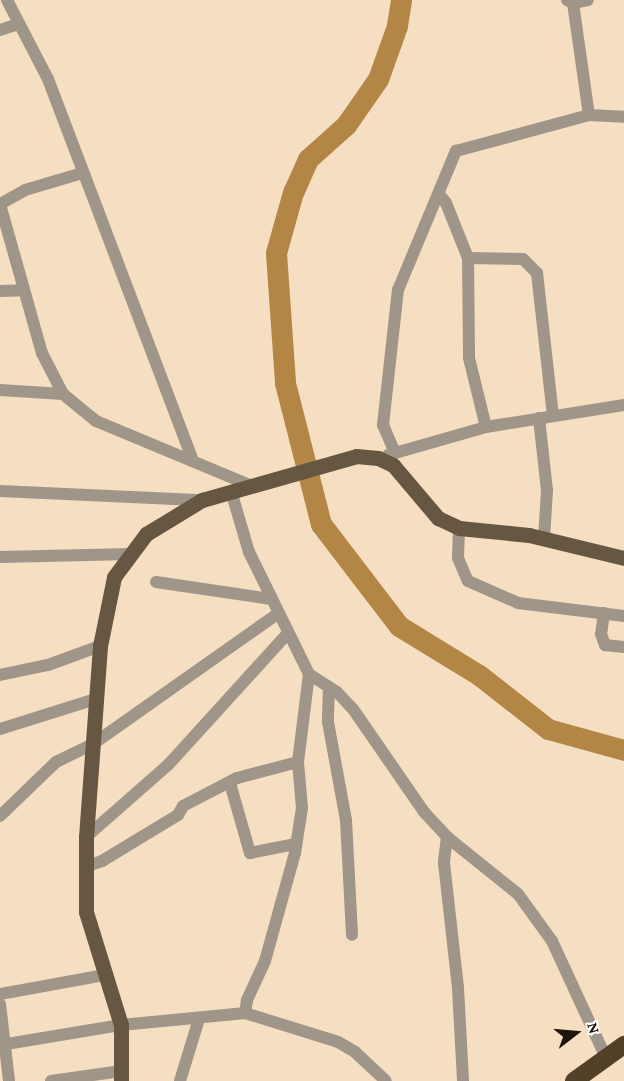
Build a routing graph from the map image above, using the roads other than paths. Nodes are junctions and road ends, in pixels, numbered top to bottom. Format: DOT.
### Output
graph roads {
  1 [pos="7,0"];
  2 [pos="588,0"];
  3 [pos="570,2"];
  4 [pos="19,24"];
  5 [pos="0,30"];
  6 [pos="589,115"];
  7 [pos="624,117"];
  8 [pos="82,173"];
  9 [pos="439,194"];
  10 [pos="0,204"];
  11 [pos="468,258"];
  12 [pos="24,290"];
  13 [pos="0,291"];
  14 [pos="0,390"];
  15 [pos="63,394"];
  16 [pos="624,405"];
  17 [pos="553,415"];
  18 [pos="539,418"];
  19 [pos="486,427"];
  20 [pos="395,453"];
  21 [pos="192,458"];
  22 [pos="378,458"];
  23 [pos="250,485"];
  24 [pos="0,491"];
  25 [pos="231,491"];
  26 [pos="202,500"];
  27 [pos="459,528"];
  28 [pos="544,539"];
  29 [pos="131,554"];
  30 [pos="0,558"];
  31 [pos="624,558"];
  32 [pos="156,582"];
  33 [pos="271,599"];
  34 [pos="604,613"];
  35 [pos="278,614"];
  36 [pos="624,616"];
  37 [pos="287,634"];
  38 [pos="100,646"];
  39 [pos="624,647"];
  40 [pos="309,674"];
  41 [pos="0,675"];
  42 [pos="328,687"];
  43 [pos="96,699"];
  44 [pos="0,729"];
  45 [pos="93,744"];
  46 [pos="298,762"];
  47 [pos="230,783"];
  48 [pos="0,816"];
  49 [pos="86,837"];
  50 [pos="447,837"];
  51 [pos="296,844"];
  52 [pos="87,866"];
  53 [pos="352,935"];
  54 [pos="105,975"];
  55 [pos="0,994"];
  56 [pos="0,1004"];
  57 [pos="245,1013"];
  58 [pos="200,1018"];
  59 [pos="121,1025"];
  60 [pos="3,1044"];
  61 [pos="624,1045"];
  62 [pos="606,1058"];
  63 [pos="121,1076"];
  64 [pos="9,1081"];
  65 [pos="51,1081"];
  66 [pos="180,1081"];
  67 [pos="386,1081"];
  68 [pos="463,1081"];
  69 [pos="574,1081"];
  1 -- 4 [label="street"];
  2 -- 3 [label="street"];
  3 -- 6 [label="street"];
  4 -- 5 [label="street"];
  4 -- 8 [label="street"];
  6 -- 7 [label="street"];
  6 -- 9 [label="street"];
  8 -- 10 [label="street"];
  8 -- 21 [label="street"];
  9 -- 11 [label="street"];
  9 -- 20 [label="street"];
  10 -- 12 [label="street"];
  11 -- 17 [label="street"];
  11 -- 19 [label="street"];
  12 -- 13 [label="street"];
  12 -- 15 [label="street"];
  14 -- 15 [label="street"];
  15 -- 21 [label="street"];
  16 -- 17 [label="street"];
  17 -- 18 [label="street"];
  18 -- 19 [label="street"];
  18 -- 28 [label="street"];
  19 -- 20 [label="street"];
  20 -- 22 [label="street"];
  21 -- 23 [label="street"];
  22 -- 23 [label="main road"];
  22 -- 27 [label="main road"];
  23 -- 25 [label="main road"];
  24 -- 26 [label="street"];
  25 -- 26 [label="main road"];
  25 -- 33 [label="street"];
  26 -- 29 [label="main road"];
  27 -- 28 [label="main road"];
  27 -- 34 [label="street"];
  28 -- 31 [label="main road"];
  29 -- 30 [label="street"];
  29 -- 38 [label="main road"];
  32 -- 33 [label="street"];
  33 -- 35 [label="street"];
  34 -- 36 [label="street"];
  34 -- 39 [label="street"];
  35 -- 37 [label="street"];
  35 -- 45 [label="street"];
  37 -- 40 [label="street"];
  37 -- 49 [label="street"];
  38 -- 41 [label="street"];
  38 -- 43 [label="main road"];
  40 -- 42 [label="street"];
  40 -- 46 [label="street"];
  42 -- 50 [label="street"];
  42 -- 53 [label="street"];
  43 -- 44 [label="street"];
  43 -- 45 [label="main road"];
  45 -- 48 [label="street"];
  45 -- 49 [label="main road"];
  46 -- 47 [label="street"];
  46 -- 51 [label="street"];
  47 -- 51 [label="street"];
  47 -- 52 [label="street"];
  49 -- 52 [label="main road"];
  50 -- 62 [label="street"];
  50 -- 68 [label="street"];
  51 -- 57 [label="street"];
  52 -- 54 [label="main road"];
  54 -- 55 [label="street"];
  54 -- 59 [label="main road"];
  56 -- 60 [label="street"];
  57 -- 58 [label="street"];
  57 -- 67 [label="street"];
  58 -- 59 [label="street"];
  58 -- 66 [label="street"];
  59 -- 60 [label="street"];
  59 -- 63 [label="main road"];
  60 -- 64 [label="street"];
  61 -- 62 [label="highway"];
  62 -- 69 [label="highway"];
  63 -- 65 [label="street"];
}
